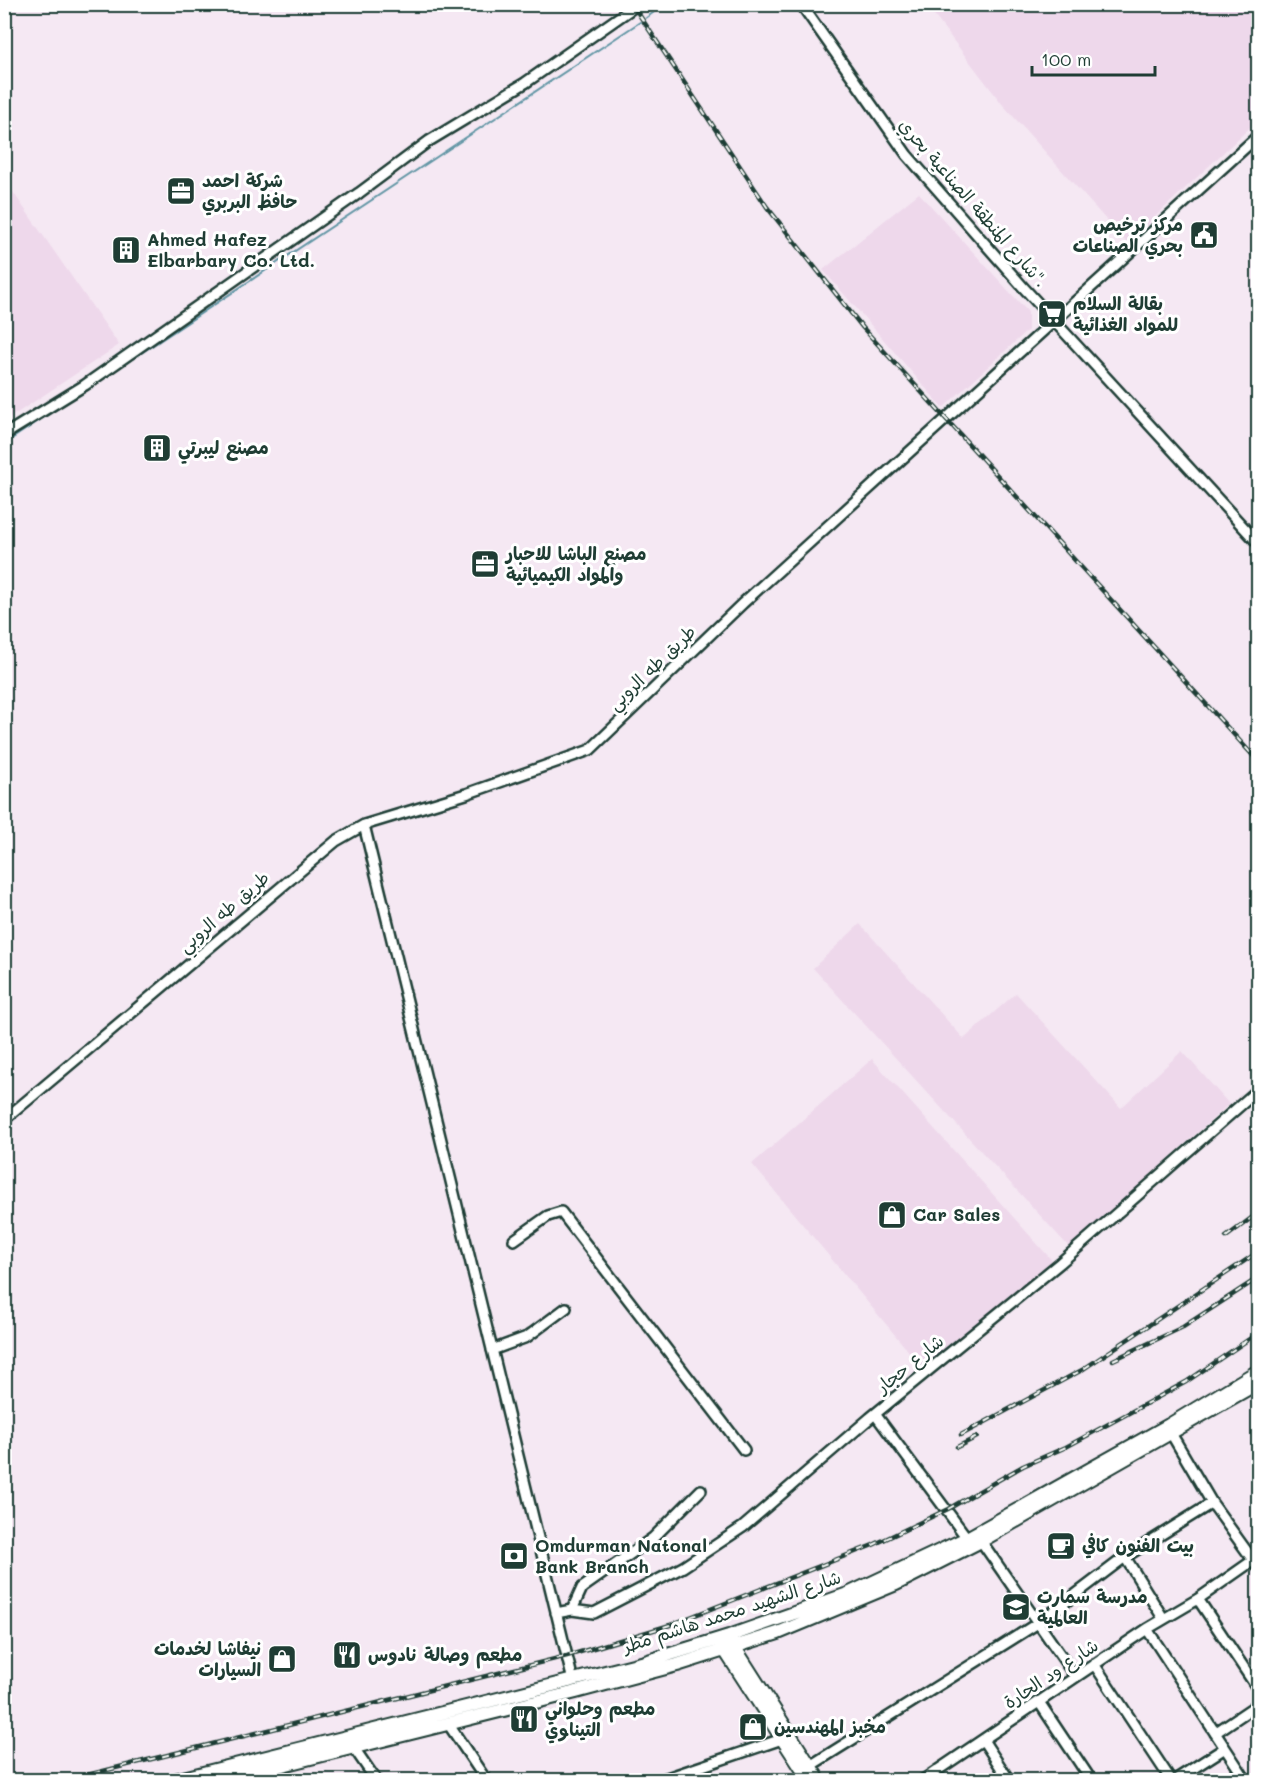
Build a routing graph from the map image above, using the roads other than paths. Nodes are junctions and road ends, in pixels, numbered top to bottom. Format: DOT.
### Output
graph roads {
  1 [pos="801,4"];
  2 [pos="632,6"];
  3 [pos="1258,136"];
  4 [pos="1054,320"];
  5 [pos="4,435"];
  6 [pos="1258,543"];
  7 [pos="364,825"];
  8 [pos="1258,1090"];
  9 [pos="4,1120"];
  10 [pos="514,1240"];
  11 [pos="566,1308"];
  12 [pos="492,1350"];
  13 [pos="1258,1371"];
  14 [pos="1258,1383"];
  15 [pos="875,1414"];
  16 [pos="1172,1435"];
  17 [pos="744,1450"];
  18 [pos="701,1490"];
  19 [pos="1212,1503"];
  20 [pos="967,1538"];
  21 [pos="981,1541"];
  22 [pos="1125,1557"];
  23 [pos="1257,1561"];
  24 [pos="1198,1599"];
  25 [pos="572,1610"];
  26 [pos="556,1613"];
  27 [pos="1163,1618"];
  28 [pos="1038,1623"];
  29 [pos="1147,1629"];
  30 [pos="726,1642"];
  31 [pos="1094,1664"];
  32 [pos="1076,1676"];
  33 [pos="573,1681"];
  34 [pos="1258,1689"];
  35 [pos="1039,1702"];
  36 [pos="1258,1704"];
  37 [pos="449,1725"];
  38 [pos="1215,1733"];
  39 [pos="782,1739"];
  40 [pos="983,1740"];
  41 [pos="354,1748"];
  42 [pos="1225,1748"];
  43 [pos="810,1766"];
  44 [pos="686,1772"];
  45 [pos="273,1774"];
  46 [pos="175,1780"];
  47 [pos="222,1780"];
  48 [pos="376,1780"];
  49 [pos="486,1780"];
  50 [pos="661,1780"];
  51 [pos="692,1780"];
  52 [pos="809,1780"];
  53 [pos="819,1780"];
  54 [pos="926,1780"];
  55 [pos="1009,1780"];
  56 [pos="1091,1780"];
  57 [pos="1173,1780"];
  58 [pos="1246,1780"];
  1 -- 4 [label="street, شارع المنطقة الصناعية بحري\"."];
  2 -- 5 [label="street"];
  3 -- 4 [label="street, طريق طه الروبي"];
  4 -- 6 [label="street, شارع المنطقة الصناعية بحري\"."];
  4 -- 7 [label="street, طريق طه الروبي"];
  7 -- 9 [label="street, طريق طه الروبي"];
  7 -- 12 [label="street"];
  8 -- 15 [label="street, شارع حجار"];
  10 -- 17 [label="street"];
  11 -- 12 [label="street"];
  12 -- 26 [label="street"];
  13 -- 20 [label="main road, شارع الشهيد محمد هاشم مطر"];
  14 -- 16 [label="main road, شارع الشهيد محمد هاشم مطر"];
  15 -- 20 [label="street"];
  15 -- 25 [label="street, شارع حجار"];
  16 -- 19 [label="street"];
  16 -- 21 [label="main road, شارع الشهيد محمد هاشم مطر"];
  18 -- 25 [label="street"];
  19 -- 22 [label="street"];
  19 -- 23 [label="street"];
  20 -- 30 [label="main road, شارع الشهيد محمد هاشم مطر"];
  21 -- 28 [label="street"];
  21 -- 30 [label="main road, شارع الشهيد محمد هاشم مطر"];
  22 -- 27 [label="street"];
  22 -- 28 [label="street"];
  23 -- 24 [label="street, شارع ود الحارة"];
  24 -- 27 [label="street, شارع ود الحارة"];
  24 -- 34 [label="street"];
  25 -- 26 [label="street, شارع حجار"];
  26 -- 33 [label="street"];
  27 -- 29 [label="street, شارع ود الحارة"];
  28 -- 32 [label="street"];
  28 -- 43 [label="street"];
  29 -- 31 [label="street, شارع ود الحارة"];
  29 -- 38 [label="street"];
  30 -- 33 [label="main road, شارع الشهيد محمد هاشم مطر"];
  30 -- 37 [label="main road, شارع الشهيد محمد هاشم مطر"];
  30 -- 39 [label="main road"];
  30 -- 43 [label="main road"];
  31 -- 32 [label="street, شارع ود الحارة"];
  31 -- 57 [label="street"];
  32 -- 35 [label="street, شارع ود الحارة"];
  33 -- 46 [label="main road, شارع الشهيد محمد هاشم مطر"];
  35 -- 40 [label="street, شارع ود الحارة"];
  35 -- 56 [label="street"];
  36 -- 38 [label="street"];
  37 -- 41 [label="main road, شارع الشهيد محمد هاشم مطر"];
  37 -- 49 [label="street"];
  38 -- 42 [label="street"];
  39 -- 44 [label="street"];
  39 -- 52 [label="main road"];
  40 -- 54 [label="street, شارع ود الحارة"];
  40 -- 55 [label="street"];
  41 -- 45 [label="main road, شارع الشهيد محمد هاشم مطر"];
  41 -- 48 [label="street"];
  42 -- 57 [label="street"];
  42 -- 58 [label="street"];
  43 -- 53 [label="main road"];
  44 -- 50 [label="street"];
  44 -- 51 [label="street"];
  45 -- 47 [label="main road, شارع الشهيد محمد هاشم مطر"];
}
